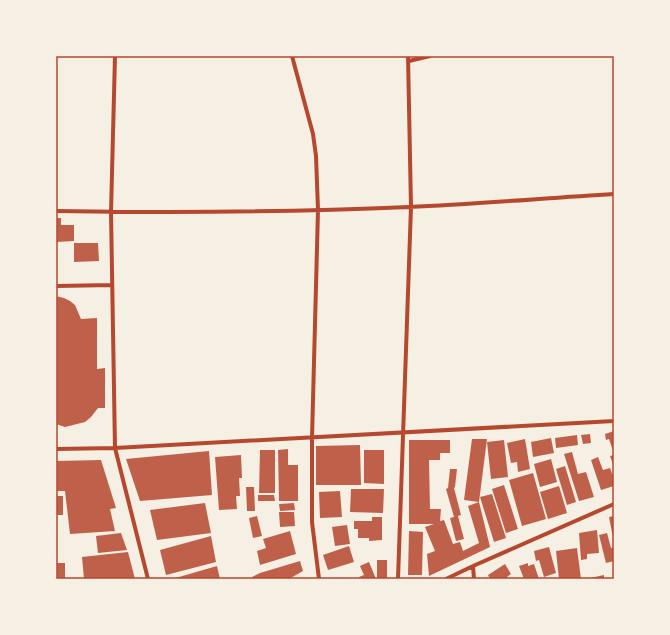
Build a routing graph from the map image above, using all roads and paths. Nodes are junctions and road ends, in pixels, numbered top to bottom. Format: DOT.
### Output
graph roads {
  1 [pos="115,56"];
  2 [pos="292,56"];
  3 [pos="430,56"];
  4 [pos="408,58"];
  5 [pos="614,194"];
  6 [pos="411,207"];
  7 [pos="318,210"];
  8 [pos="56,211"];
  9 [pos="111,212"];
  10 [pos="112,285"];
  11 [pos="56,286"];
  12 [pos="614,421"];
  13 [pos="403,432"];
  14 [pos="312,438"];
  15 [pos="115,448"];
  16 [pos="56,449"];
  17 [pos="614,504"];
  18 [pos="473,566"];
  19 [pos="148,579"];
  20 [pos="319,579"];
  21 [pos="398,579"];
  22 [pos="446,579"];
  23 [pos="474,579"];
  1 -- 9 [label="street"];
  2 -- 7 [label="street"];
  3 -- 4 [label="street"];
  4 -- 6 [label="street"];
  5 -- 6 [label="street"];
  6 -- 7 [label="street"];
  6 -- 13 [label="street"];
  7 -- 9 [label="street"];
  7 -- 14 [label="street"];
  8 -- 9 [label="street"];
  9 -- 10 [label="street"];
  10 -- 11 [label="street"];
  10 -- 15 [label="street"];
  12 -- 13 [label="street"];
  13 -- 14 [label="street"];
  13 -- 21 [label="street"];
  14 -- 15 [label="street"];
  14 -- 20 [label="street"];
  15 -- 16 [label="street"];
  15 -- 19 [label="street"];
  17 -- 18 [label="street"];
  18 -- 22 [label="street"];
  18 -- 23 [label="street"];
}
